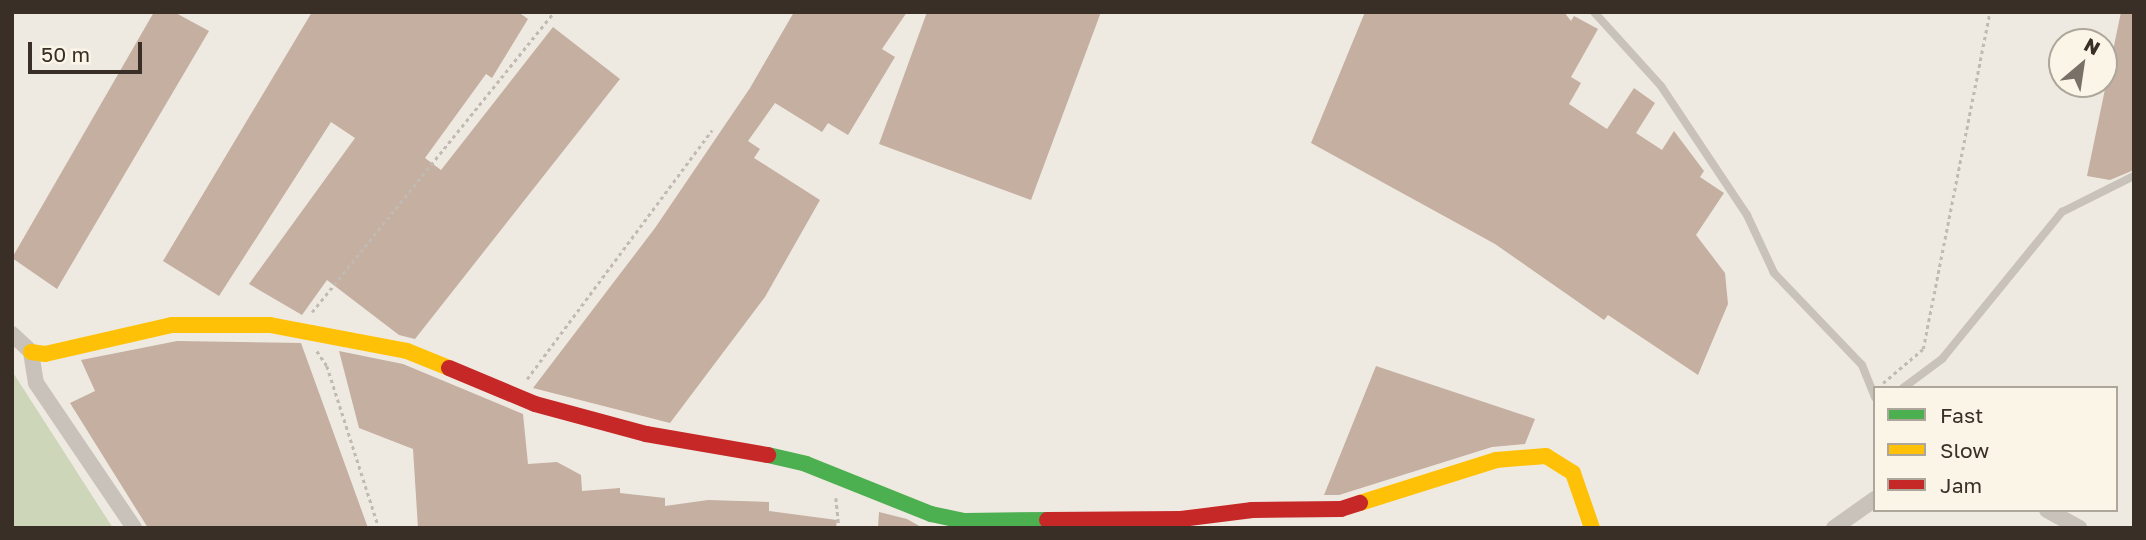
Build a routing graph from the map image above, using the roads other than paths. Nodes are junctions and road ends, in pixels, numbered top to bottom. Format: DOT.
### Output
graph roads {
  1 [pos="1594,12"];
  2 [pos="2134,176"];
  3 [pos="12,334"];
  4 [pos="31,352"];
  5 [pos="1906,386"];
  6 [pos="1873,393"];
  7 [pos="1873,500"];
  8 [pos="2050,512"];
  9 [pos="134,528"];
  10 [pos="1592,528"];
  11 [pos="1834,528"];
  12 [pos="2078,528"];
  1 -- 6 [label="lane"];
  2 -- 5 [label="lane"];
  3 -- 4 [label="street"];
  4 -- 9 [label="street"];
  4 -- 10 [label="street"];
  7 -- 11 [label="street"];
  8 -- 12 [label="street"];
}
